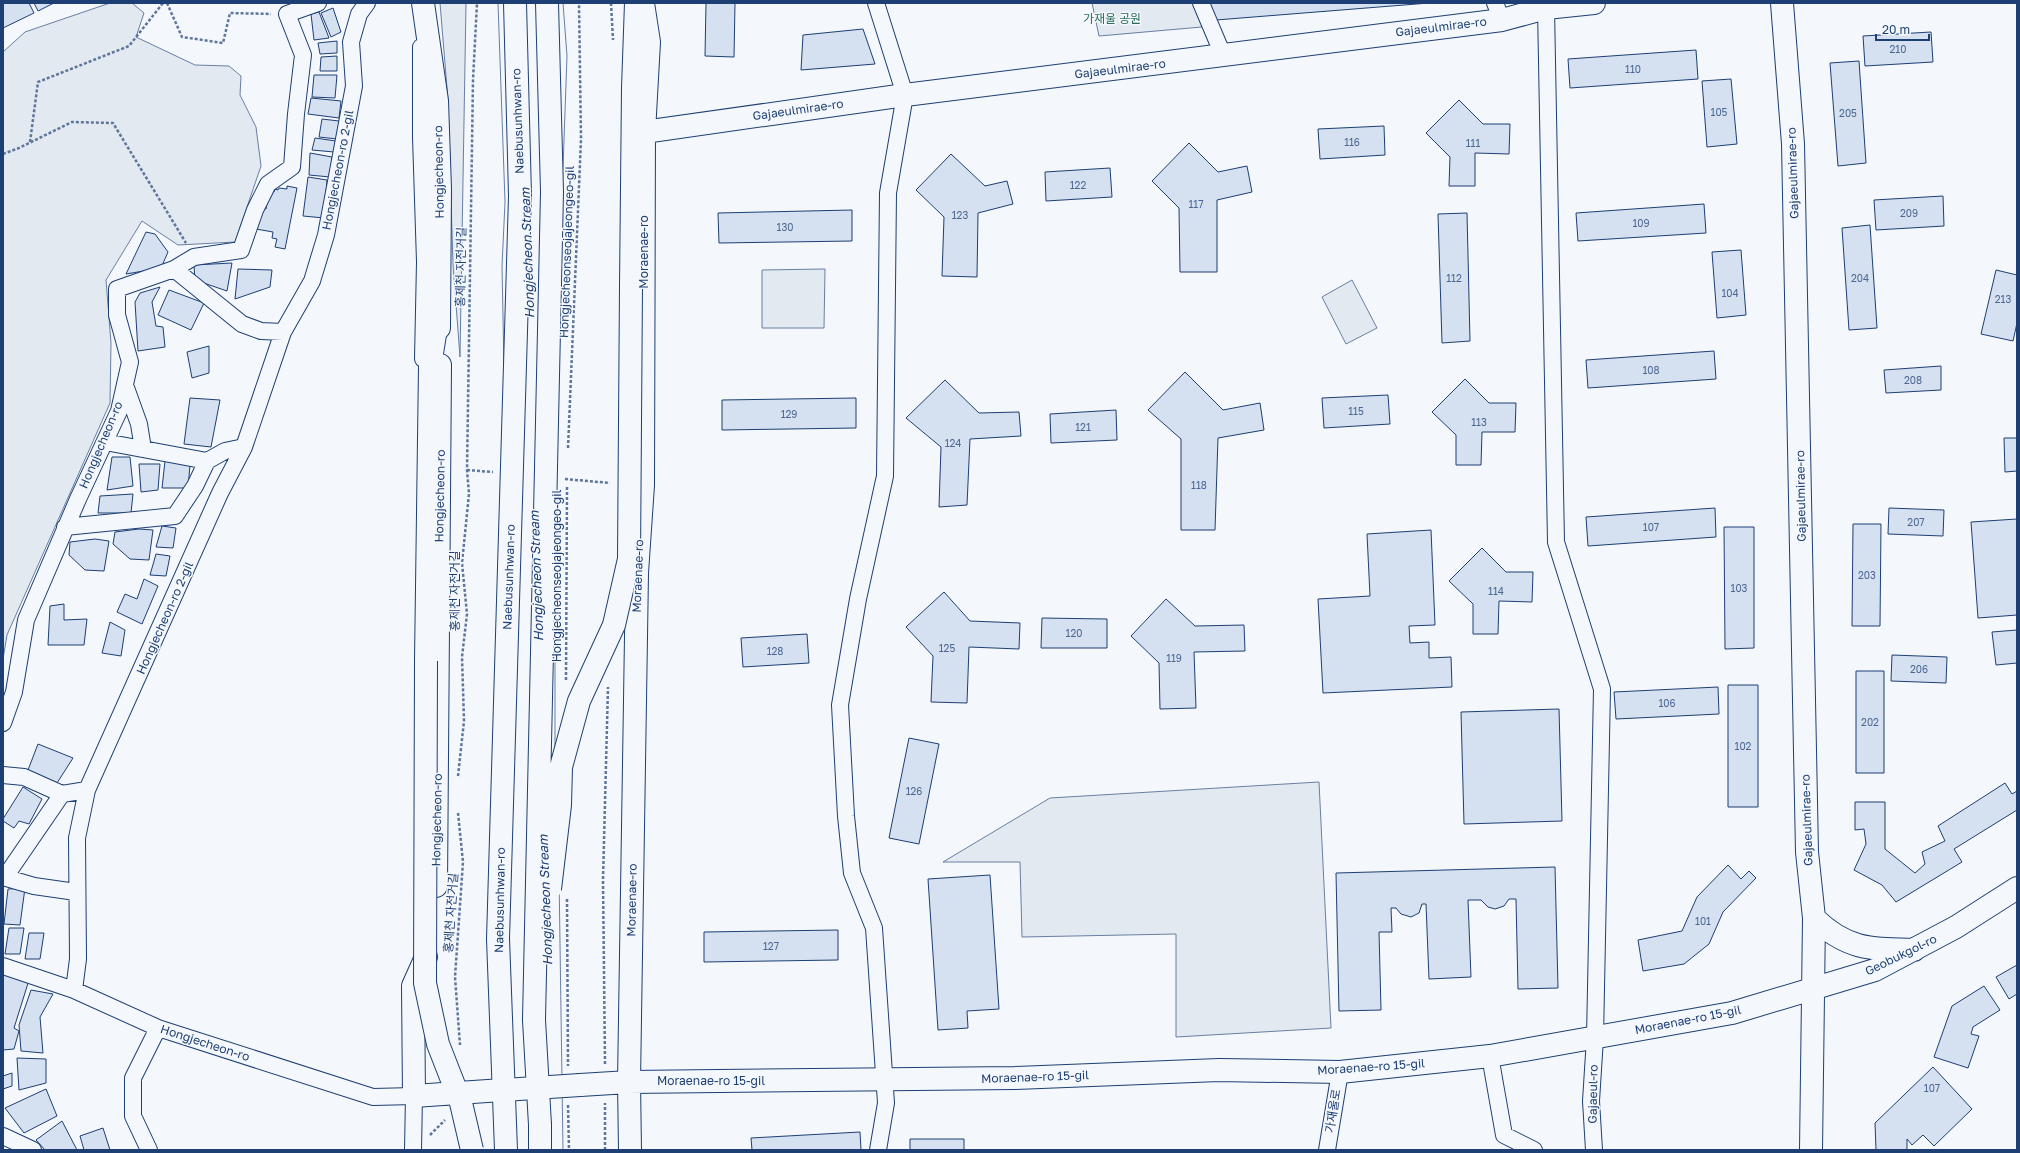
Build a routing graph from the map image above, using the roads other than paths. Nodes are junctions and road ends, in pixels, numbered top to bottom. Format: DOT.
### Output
graph roads {
  1 [pos="318,3"];
  2 [pos="368,3"];
  3 [pos="422,3"];
  4 [pos="515,3"];
  5 [pos="547,3"];
  6 [pos="636,3"];
  7 [pos="642,3"];
  8 [pos="876,3"];
  9 [pos="1201,3"];
  10 [pos="1594,3"];
  11 [pos="1782,3"];
  12 [pos="1546,8"];
  13 [pos="1498,11"];
  14 [pos="1223,55"];
  15 [pos="905,96"];
  16 [pos="644,132"];
  17 [pos="174,270"];
  18 [pos="439,309"];
  19 [pos="283,332"];
  20 [pos="125,385"];
  21 [pos="105,442"];
  22 [pos="244,447"];
  23 [pos="143,449"];
  24 [pos="207,461"];
  25 [pos="66,527"];
  26 [pos="3,723"];
  27 [pos="3,775"];
  28 [pos="87,790"];
  29 [pos="62,794"];
  30 [pos="4,877"];
  31 [pos="2017,888"];
  32 [pos="76,892"];
  33 [pos="1814,918"];
  34 [pos="1917,950"];
  35 [pos="3,966"];
  36 [pos="413,986"];
  37 [pos="74,990"];
  38 [pos="1814,990"];
  39 [pos="534,1020"];
  40 [pos="158,1028"];
  41 [pos="1595,1038"];
  42 [pos="1490,1056"];
  43 [pos="1340,1072"];
  44 [pos="884,1080"];
  45 [pos="629,1082"];
  46 [pos="414,1096"];
  47 [pos="3,1136"];
  48 [pos="33,1150"];
  49 [pos="149,1150"];
  50 [pos="413,1150"];
  51 [pos="472,1150"];
  52 [pos="506,1150"];
  53 [pos="540,1150"];
  54 [pos="630,1150"];
  55 [pos="878,1150"];
  56 [pos="1327,1150"];
  57 [pos="1534,1150"];
  58 [pos="1594,1150"];
  59 [pos="1812,1150"];
  1 -- 17 [label="street, Hongjecheon-ro"];
  2 -- 19 [label="street, Hongjecheon-ro 2-gil"];
  3 -- 18 [label="main road, Hongjecheon-ro"];
  3 -- 36 [label="street, Hongjecheon-ro"];
  4 -- 52 [label="main road, Naebusunhwan-ro, bridge"];
  5 -- 39 [label="main road, bridge"];
  6 -- 39 [label="main road, bridge"];
  7 -- 16 [label="main road, Moraenae-ro"];
  8 -- 15 [label="street"];
  9 -- 14 [label="street"];
  10 -- 12 [label="main road, Gajaeulmirae-ro"];
  11 -- 33 [label="main road, Gajaeulmirae-ro"];
  12 -- 13 [label="main road, Gajaeulmirae-ro"];
  12 -- 41 [label="street, Gajaeul-ro"];
  13 -- 14 [label="main road, Gajaeulmirae-ro"];
  14 -- 15 [label="main road, Gajaeulmirae-ro"];
  15 -- 16 [label="main road, Gajaeulmirae-ro"];
  15 -- 44 [label="street"];
  16 -- 45 [label="main road, Moraenae-ro"];
  17 -- 19 [label="street"];
  17 -- 20 [label="street, Hongjecheon-ro"];
  18 -- 36 [label="main road, Hongjecheon-ro"];
  18 -- 51 [label="main road, bridge"];
  19 -- 22 [label="street, Hongjecheon-ro 2-gil"];
  20 -- 21 [label="street, Hongjecheon-ro"];
  20 -- 23 [label="street"];
  21 -- 23 [label="street"];
  21 -- 25 [label="street, Hongjecheon-ro"];
  22 -- 24 [label="street"];
  22 -- 28 [label="street, Hongjecheon-ro 2-gil"];
  23 -- 24 [label="street"];
  24 -- 25 [label="street"];
  25 -- 26 [label="street, Hongjecheon-ro"];
  27 -- 29 [label="street"];
  28 -- 29 [label="street"];
  28 -- 32 [label="street, Hongjecheon-ro 2-gil"];
  29 -- 30 [label="street"];
  30 -- 32 [label="street"];
  31 -- 34 [label="main road, Geobukgol-ro"];
  32 -- 37 [label="street, Hongjecheon-ro 2-gil"];
  33 -- 34 [label="main road"];
  33 -- 38 [label="main road, Gajaeulmirae-ro"];
  34 -- 38 [label="main road, Geobukgol-ro"];
  35 -- 37 [label="street, Hongjecheon-ro"];
  36 -- 46 [label="main road, Hongjecheon-ro"];
  37 -- 40 [label="street, Hongjecheon-ro"];
  38 -- 41 [label="main road, Moraenae-ro 15-gil"];
  38 -- 59 [label="main road"];
  39 -- 53 [label="main road, bridge"];
  40 -- 46 [label="street, Hongjecheon-ro"];
  40 -- 49 [label="street"];
  41 -- 42 [label="main road, Moraenae-ro 15-gil"];
  41 -- 58 [label="street, Gajaeul-ro"];
  42 -- 43 [label="main road, Moraenae-ro 15-gil"];
  42 -- 57 [label="street"];
  43 -- 44 [label="main road, Moraenae-ro 15-gil"];
  43 -- 56 [label="street, 가재울로"];
  44 -- 45 [label="main road, Moraenae-ro 15-gil"];
  44 -- 55 [label="street"];
  45 -- 46 [label="main road, Moraenae-ro 15-gil, bridge"];
  45 -- 54 [label="main road, Moraenae-ro"];
  46 -- 50 [label="street, Hongjecheon-ro"];
  47 -- 48 [label="street"];
}
